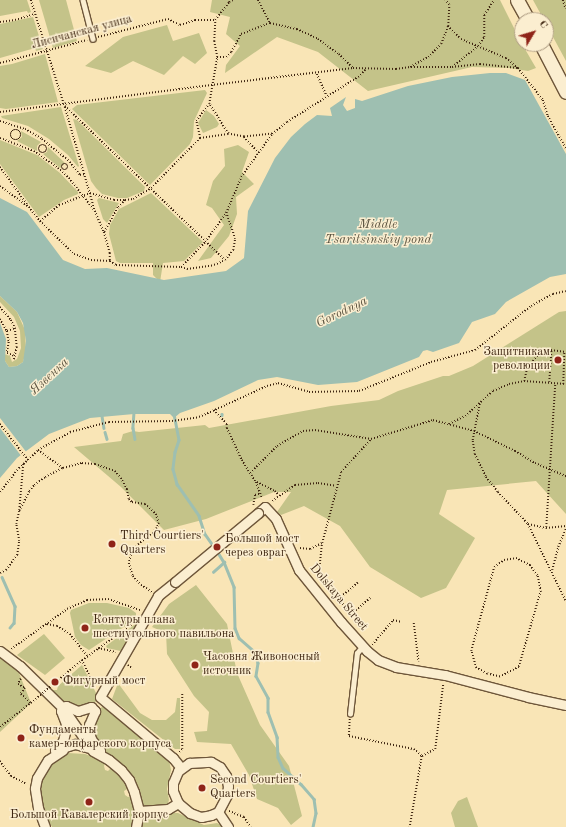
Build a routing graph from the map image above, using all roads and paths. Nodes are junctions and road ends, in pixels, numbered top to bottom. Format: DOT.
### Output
graph roads {
  1 [pos="31,0"];
  2 [pos="83,0"];
  3 [pos="233,0"];
  4 [pos="258,0"];
  5 [pos="445,0"];
  6 [pos="494,0"];
  7 [pos="517,0"];
  8 [pos="563,0"];
  9 [pos="229,1"];
  10 [pos="566,9"];
  11 [pos="524,12"];
  12 [pos="36,14"];
  13 [pos="215,20"];
  14 [pos="0,22"];
  15 [pos="270,23"];
  16 [pos="448,26"];
  17 [pos="94,39"];
  18 [pos="478,46"];
  19 [pos="47,51"];
  20 [pos="544,52"];
  21 [pos="217,57"];
  22 [pos="0,63"];
  23 [pos="410,67"];
  24 [pos="452,67"];
  25 [pos="353,68"];
  26 [pos="518,68"];
  27 [pos="366,69"];
  28 [pos="317,74"];
  29 [pos="211,84"];
  30 [pos="566,92"];
  31 [pos="327,97"];
  32 [pos="209,104"];
  33 [pos="65,105"];
  34 [pos="0,112"];
  35 [pos="0,121"];
  36 [pos="18,127"];
  37 [pos="17,130"];
  38 [pos="228,134"];
  39 [pos="272,134"];
  40 [pos="244,137"];
  41 [pos="0,138"];
  42 [pos="200,138"];
  43 [pos="14,141"];
  44 [pos="46,142"];
  45 [pos="45,145"];
  46 [pos="566,149"];
  47 [pos="259,153"];
  48 [pos="40,154"];
  49 [pos="70,162"];
  50 [pos="68,165"];
  51 [pos="0,167"];
  52 [pos="63,171"];
  53 [pos="84,174"];
  54 [pos="0,186"];
  55 [pos="151,188"];
  56 [pos="90,193"];
  57 [pos="83,195"];
  58 [pos="125,200"];
  59 [pos="29,207"];
  60 [pos="95,211"];
  61 [pos="226,213"];
  62 [pos="40,221"];
  63 [pos="104,232"];
  64 [pos="206,242"];
  65 [pos="225,260"];
  66 [pos="110,261"];
  67 [pos="181,267"];
  68 [pos="566,291"];
  69 [pos="0,308"];
  70 [pos="0,319"];
  71 [pos="15,328"];
  72 [pos="7,331"];
  73 [pos="552,350"];
  74 [pos="565,352"];
  75 [pos="15,356"];
  76 [pos="14,360"];
  77 [pos="524,381"];
  78 [pos="549,383"];
  79 [pos="555,383"];
  80 [pos="562,384"];
  81 [pos="566,384"];
  82 [pos="480,404"];
  83 [pos="214,410"];
  84 [pos="0,424"];
  85 [pos="449,424"];
  86 [pos="474,431"];
  87 [pos="370,439"];
  88 [pos="38,450"];
  89 [pos="28,460"];
  90 [pos="23,464"];
  91 [pos="63,468"];
  92 [pos="550,470"];
  93 [pos="250,473"];
  94 [pos="566,476"];
  95 [pos="256,482"];
  96 [pos="336,486"];
  97 [pos="0,492"];
  98 [pos="260,493"];
  99 [pos="255,495"];
  100 [pos="279,495"];
  101 [pos="265,507"];
  102 [pos="19,511"];
  103 [pos="528,524"];
  104 [pos="566,527"];
  105 [pos="546,528"];
  106 [pos="288,542"];
  107 [pos="322,543"];
  108 [pos="494,567"];
  109 [pos="552,571"];
  110 [pos="0,573"];
  111 [pos="358,583"];
  112 [pos="317,593"];
  113 [pos="158,596"];
  114 [pos="370,598"];
  115 [pos="566,601"];
  116 [pos="348,604"];
  117 [pos="345,607"];
  118 [pos="148,613"];
  119 [pos="402,622"];
  120 [pos="414,623"];
  121 [pos="47,624"];
  122 [pos="98,648"];
  123 [pos="365,648"];
  124 [pos="1,652"];
  125 [pos="125,654"];
  126 [pos="87,656"];
  127 [pos="82,660"];
  128 [pos="420,672"];
  129 [pos="445,675"];
  130 [pos="22,677"];
  131 [pos="182,694"];
  132 [pos="102,698"];
  133 [pos="31,703"];
  134 [pos="566,705"];
  135 [pos="63,708"];
  136 [pos="93,709"];
  137 [pos="350,714"];
  138 [pos="0,727"];
  139 [pos="78,730"];
  140 [pos="67,747"];
  141 [pos="91,749"];
  142 [pos="422,756"];
  143 [pos="173,758"];
  144 [pos="0,761"];
  145 [pos="181,768"];
  146 [pos="35,788"];
  147 [pos="178,803"];
  148 [pos="220,810"];
  149 [pos="139,811"];
  150 [pos="45,827"];
  151 [pos="136,827"];
  152 [pos="228,827"];
  153 [pos="251,827"];
  154 [pos="410,827"];
  1 -- 12 [label="path"];
  2 -- 17 [label="lane"];
  3 -- 9 [label="path"];
  4 -- 15 [label="path"];
  5 -- 16 [label="path"];
  6 -- 18 [label="path"];
  7 -- 11 [label="main road"];
  8 -- 10 [label="path"];
  9 -- 13 [label="path"];
  12 -- 14 [label="path"];
  12 -- 19 [label="path"];
  13 -- 17 [label="path, Лисичанская улица"];
  13 -- 21 [label="path"];
  15 -- 21 [label="path"];
  15 -- 25 [label="path"];
  16 -- 18 [label="path"];
  16 -- 23 [label="path"];
  17 -- 19 [label="path, Лисичанская улица"];
  18 -- 24 [label="path"];
  18 -- 26 [label="path"];
  19 -- 22 [label="path, Лисичанская улица"];
  19 -- 33 [label="path"];
  20 -- 30 [label="main road"];
  21 -- 29 [label="path"];
  23 -- 24 [label="path"];
  23 -- 27 [label="path"];
  24 -- 26 [label="path"];
  25 -- 27 [label="path"];
  25 -- 28 [label="path"];
  26 -- 46 [label="path"];
  27 -- 31 [label="path"];
  28 -- 29 [label="path"];
  28 -- 31 [label="path"];
  29 -- 32 [label="path"];
  29 -- 33 [label="path"];
  31 -- 39 [label="path"];
  32 -- 38 [label="path"];
  32 -- 42 [label="path"];
  33 -- 34 [label="path"];
  33 -- 53 [label="path"];
  33 -- 55 [label="path"];
  35 -- 36 [label="path"];
  36 -- 37 [label="path"];
  36 -- 44 [label="path"];
  37 -- 43 [label="path"];
  37 -- 43 [label="path"];
  38 -- 40 [label="path"];
  38 -- 42 [label="path"];
  39 -- 40 [label="path"];
  39 -- 47 [label="path"];
  40 -- 47 [label="path"];
  41 -- 43 [label="path"];
  42 -- 55 [label="path"];
  43 -- 48 [label="path"];
  44 -- 45 [label="path"];
  44 -- 49 [label="path"];
  45 -- 48 [label="path"];
  45 -- 48 [label="path"];
  47 -- 61 [label="path"];
  48 -- 52 [label="path"];
  49 -- 50 [label="path"];
  49 -- 53 [label="path"];
  50 -- 52 [label="path"];
  50 -- 52 [label="path"];
  51 -- 59 [label="path"];
  52 -- 57 [label="path"];
  53 -- 56 [label="path"];
  54 -- 59 [label="path"];
  55 -- 58 [label="path"];
  55 -- 64 [label="path"];
  56 -- 57 [label="path"];
  56 -- 58 [label="path"];
  56 -- 60 [label="path"];
  57 -- 60 [label="path"];
  57 -- 62 [label="path"];
  58 -- 63 [label="path"];
  59 -- 62 [label="path"];
  60 -- 63 [label="path"];
  61 -- 64 [label="path"];
  61 -- 65 [label="path"];
  62 -- 66 [label="path"];
  63 -- 66 [label="path"];
  64 -- 65 [label="path"];
  64 -- 67 [label="path"];
  65 -- 67 [label="path"];
  66 -- 67 [label="path"];
  68 -- 83 [label="path"];
  69 -- 71 [label="path"];
  70 -- 72 [label="path"];
  71 -- 72 [label="path"];
  71 -- 75 [label="path"];
  72 -- 75 [label="path"];
  73 -- 74 [label="path"];
  73 -- 77 [label="path"];
  73 -- 78 [label="path"];
  74 -- 80 [label="path"];
  75 -- 76 [label="path"];
  77 -- 78 [label="path"];
  77 -- 82 [label="path"];
  78 -- 79 [label="path"];
  79 -- 80 [label="path"];
  79 -- 92 [label="path"];
  80 -- 81 [label="path"];
  82 -- 85 [label="path"];
  82 -- 86 [label="path"];
  83 -- 88 [label="path"];
  83 -- 93 [label="path"];
  84 -- 89 [label="path"];
  85 -- 86 [label="path"];
  85 -- 87 [label="path"];
  86 -- 92 [label="path"];
  86 -- 103 [label="path"];
  87 -- 93 [label="path"];
  87 -- 96 [label="path"];
  88 -- 89 [label="path"];
  88 -- 91 [label="path"];
  89 -- 90 [label="path"];
  90 -- 97 [label="path"];
  90 -- 102 [label="path"];
  91 -- 102 [label="path"];
  91 -- 113 [label="path"];
  92 -- 94 [label="path"];
  92 -- 105 [label="path"];
  93 -- 95 [label="path"];
  95 -- 98 [label="path"];
  95 -- 100 [label="path"];
  96 -- 100 [label="path"];
  96 -- 107 [label="path"];
  98 -- 99 [label="path"];
  98 -- 101 [label="path"];
  100 -- 101 [label="path"];
  101 -- 106 [label="street, Dolskaya Street"];
  101 -- 113 [label="street, bridge"];
  102 -- 110 [label="path"];
  103 -- 105 [label="path"];
  103 -- 109 [label="path"];
  104 -- 105 [label="path"];
  104 -- 109 [label="path"];
  106 -- 107 [label="path"];
  106 -- 112 [label="street, Dolskaya Street"];
  107 -- 112 [label="path"];
  108 -- 108 [label="path"];
  109 -- 115 [label="path"];
  111 -- 117 [label="path"];
  112 -- 123 [label="street, Dolskaya Street"];
  113 -- 118 [label="street"];
  114 -- 117 [label="path"];
  116 -- 117 [label="path"];
  118 -- 121 [label="path"];
  118 -- 122 [label="path"];
  118 -- 125 [label="street"];
  119 -- 123 [label="path"];
  120 -- 128 [label="path"];
  121 -- 124 [label="path"];
  121 -- 126 [label="path"];
  122 -- 125 [label="path"];
  122 -- 126 [label="path"];
  123 -- 128 [label="street, Dolskaya Street"];
  123 -- 137 [label="lane"];
  124 -- 135 [label="street"];
  125 -- 132 [label="street"];
  126 -- 127 [label="path"];
  127 -- 132 [label="path"];
  127 -- 133 [label="path, bridge"];
  128 -- 129 [label="street, Dolskaya Street"];
  129 -- 134 [label="street, Dolskaya Street"];
  129 -- 142 [label="path"];
  130 -- 133 [label="path"];
  131 -- 143 [label="path"];
  132 -- 136 [label="street"];
  132 -- 143 [label="street"];
  133 -- 138 [label="path"];
  135 -- 136 [label="street"];
  135 -- 139 [label="street"];
  135 -- 140 [label="street"];
  136 -- 139 [label="street"];
  136 -- 141 [label="street"];
  137 -- 142 [label="path"];
  139 -- 140 [label="street"];
  139 -- 141 [label="street"];
  140 -- 141 [label="street"];
  140 -- 146 [label="street"];
  141 -- 149 [label="street"];
  142 -- 154 [label="path"];
  143 -- 145 [label="street"];
  144 -- 146 [label="path"];
  145 -- 147 [label="street"];
  145 -- 148 [label="street"];
  146 -- 150 [label="street"];
  147 -- 148 [label="street"];
  147 -- 149 [label="street"];
  148 -- 152 [label="street"];
  148 -- 153 [label="path"];
  149 -- 151 [label="street"];
}
